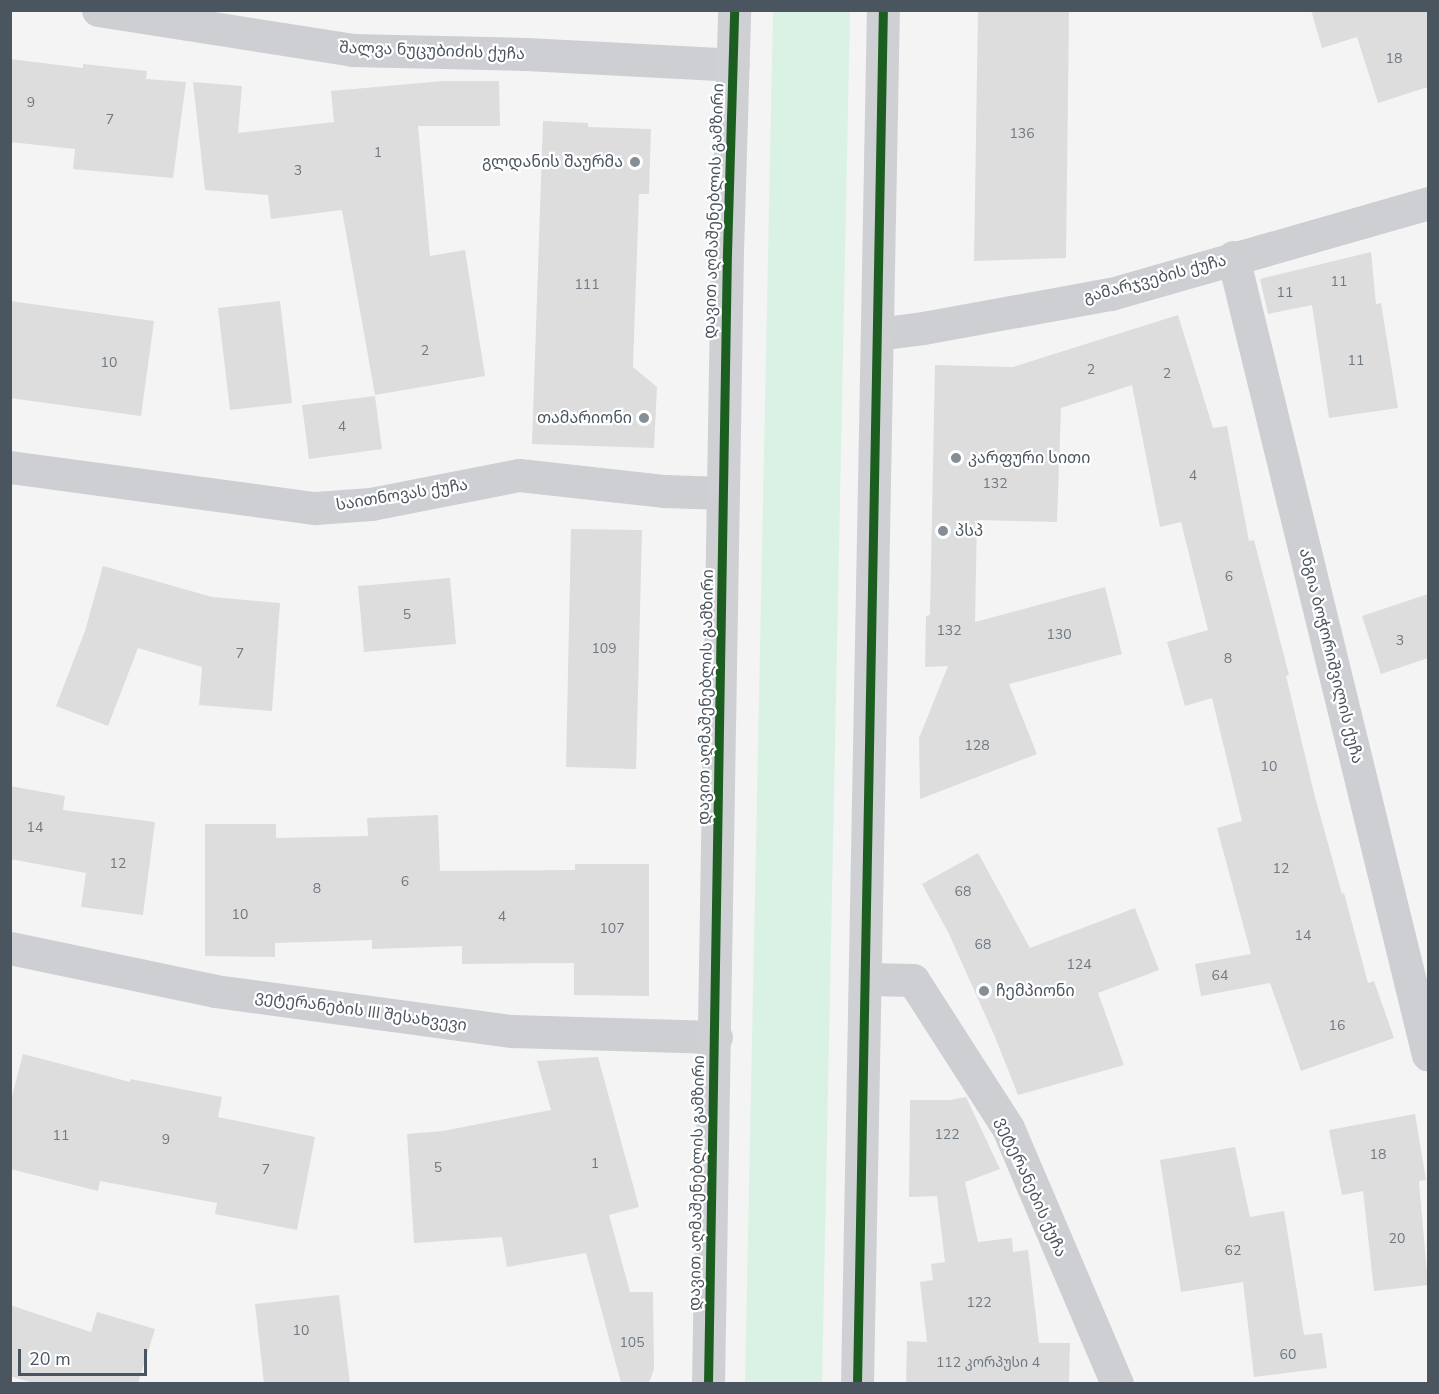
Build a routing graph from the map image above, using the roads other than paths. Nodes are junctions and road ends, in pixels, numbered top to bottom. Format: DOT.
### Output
graph roads {
  1 [pos="98,10"];
  2 [pos="734,10"];
  3 [pos="883,10"];
  4 [pos="734,65"];
  5 [pos="1428,203"];
  6 [pos="1233,257"];
  7 [pos="877,334"];
  8 [pos="10,467"];
  9 [pos="723,493"];
  10 [pos="10,948"];
  11 [pos="865,979"];
  12 [pos="716,1036"];
  13 [pos="1428,1055"];
  14 [pos="708,1383"];
  15 [pos="857,1383"];
  16 [pos="1117,1383"];
  1 -- 4 [label="street, შალვა ნუცუბიძის ქუჩა"];
  2 -- 4 [label="main road, დავით აღმაშენებლის გამზირი"];
  3 -- 7 [label="main road"];
  4 -- 9 [label="main road, დავით აღმაშენებლის გამზირი"];
  5 -- 6 [label="street, გამარჯვების ქუჩა"];
  6 -- 7 [label="street, გამარჯვების ქუჩა"];
  6 -- 13 [label="street, ანგია ბოჭორიშვილის ქუჩა"];
  7 -- 11 [label="main road"];
  8 -- 9 [label="street, საითნოვას ქუჩა"];
  9 -- 12 [label="main road, დავით აღმაშენებლის გამზირი"];
  10 -- 12 [label="street, ვეტერანების III შესახვევი"];
  11 -- 15 [label="main road"];
  11 -- 16 [label="street, ვეტერანების ქუჩა"];
  12 -- 14 [label="main road, დავით აღმაშენებლის გამზირი"];
}
